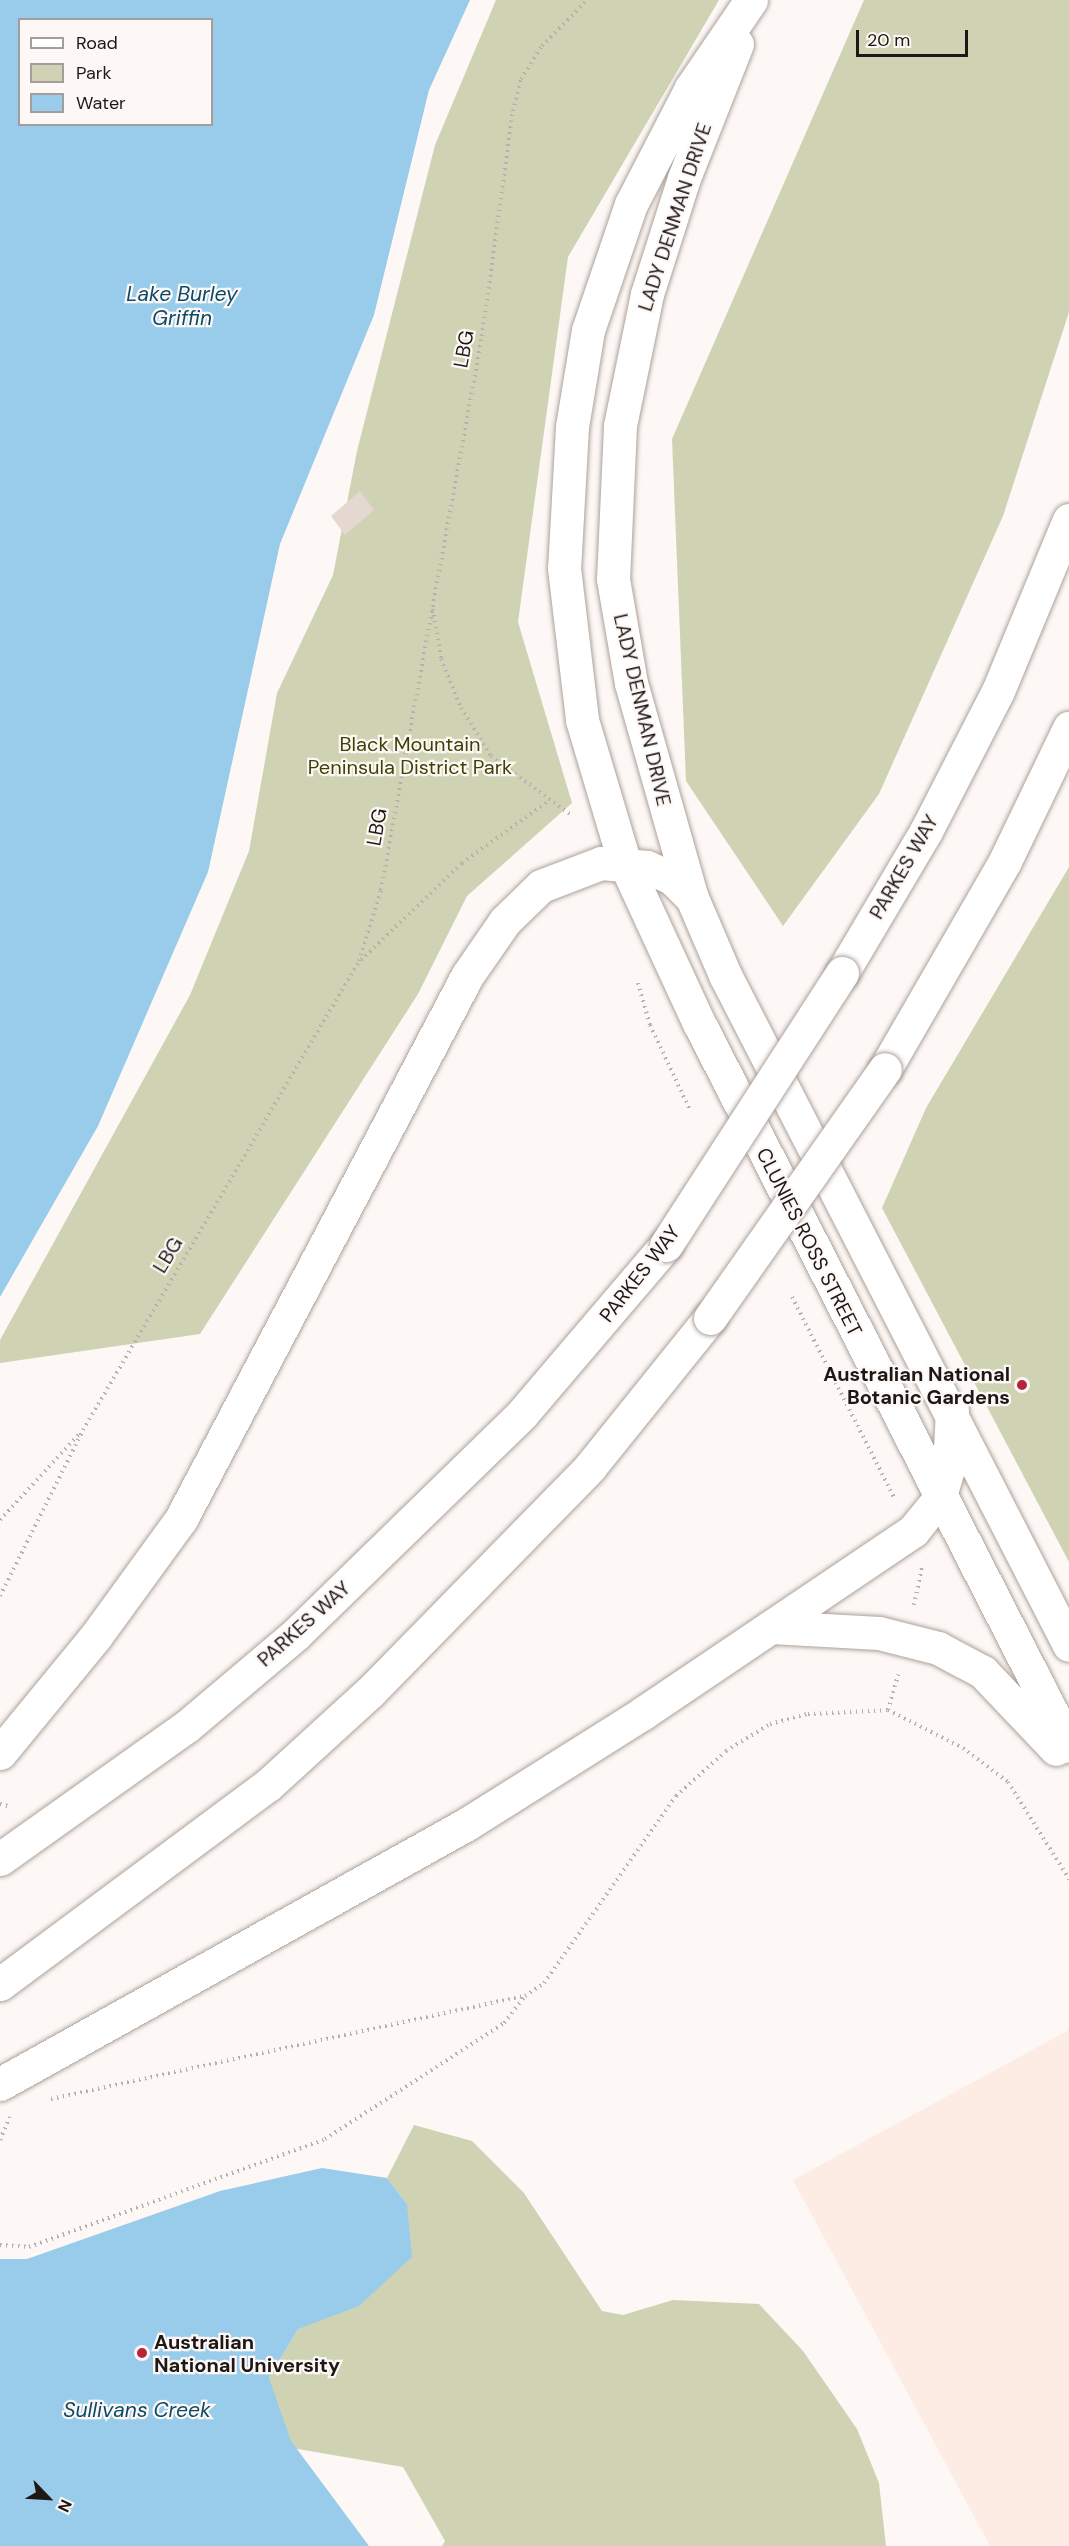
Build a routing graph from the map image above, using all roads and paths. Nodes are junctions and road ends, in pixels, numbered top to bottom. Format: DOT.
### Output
graph roads {
  1 [pos="587,0"];
  2 [pos="753,0"];
  3 [pos="1069,520"];
  4 [pos="432,606"];
  5 [pos="1069,728"];
  6 [pos="550,800"];
  7 [pos="582,822"];
  8 [pos="624,861"];
  9 [pos="692,898"];
  10 [pos="359,961"];
  11 [pos="792,1297"];
  12 [pos="952,1410"];
  13 [pos="83,1430"];
  14 [pos="939,1499"];
  15 [pos="0,1520"];
  16 [pos="913,1531"];
  17 [pos="0,1596"];
  18 [pos="771,1627"];
  19 [pos="1069,1645"];
  20 [pos="1069,1746"];
  21 [pos="0,1753"];
  22 [pos="1069,1764"];
  23 [pos="0,1859"];
  24 [pos="1069,1879"];
  25 [pos="0,1984"];
  26 [pos="525,1996"];
  27 [pos="7,2096"];
  28 [pos="42,2101"];
  29 [pos="0,2115"];
  30 [pos="0,2140"];
  31 [pos="0,2246"];
  1 -- 4 [label="path, LBG"];
  2 -- 8 [label="main road, LADY DENMAN DRIVE"];
  2 -- 9 [label="main road, LADY DENMAN DRIVE"];
  3 -- 23 [label="main road, PARKES WAY, bridge"];
  4 -- 6 [label="path"];
  4 -- 10 [label="path, LBG"];
  5 -- 25 [label="main road, bridge"];
  6 -- 7 [label="path"];
  6 -- 10 [label="path"];
  8 -- 9 [label="main road"];
  8 -- 14 [label="main road, CLUNIES ROSS STREET"];
  8 -- 21 [label="main road"];
  9 -- 12 [label="main road"];
  10 -- 13 [label="path, LBG"];
  11 -- 16 [label="path"];
  12 -- 14 [label="main road"];
  12 -- 19 [label="main road"];
  13 -- 15 [label="path"];
  13 -- 17 [label="path, LBG"];
  14 -- 16 [label="main road"];
  14 -- 20 [label="main road, CLUNIES ROSS STREET"];
  16 -- 18 [label="main road"];
  18 -- 22 [label="main road"];
  18 -- 27 [label="main road"];
  24 -- 26 [label="path"];
  26 -- 28 [label="path"];
  26 -- 31 [label="path"];
  27 -- 29 [label="path"];
  27 -- 30 [label="path"];
}
